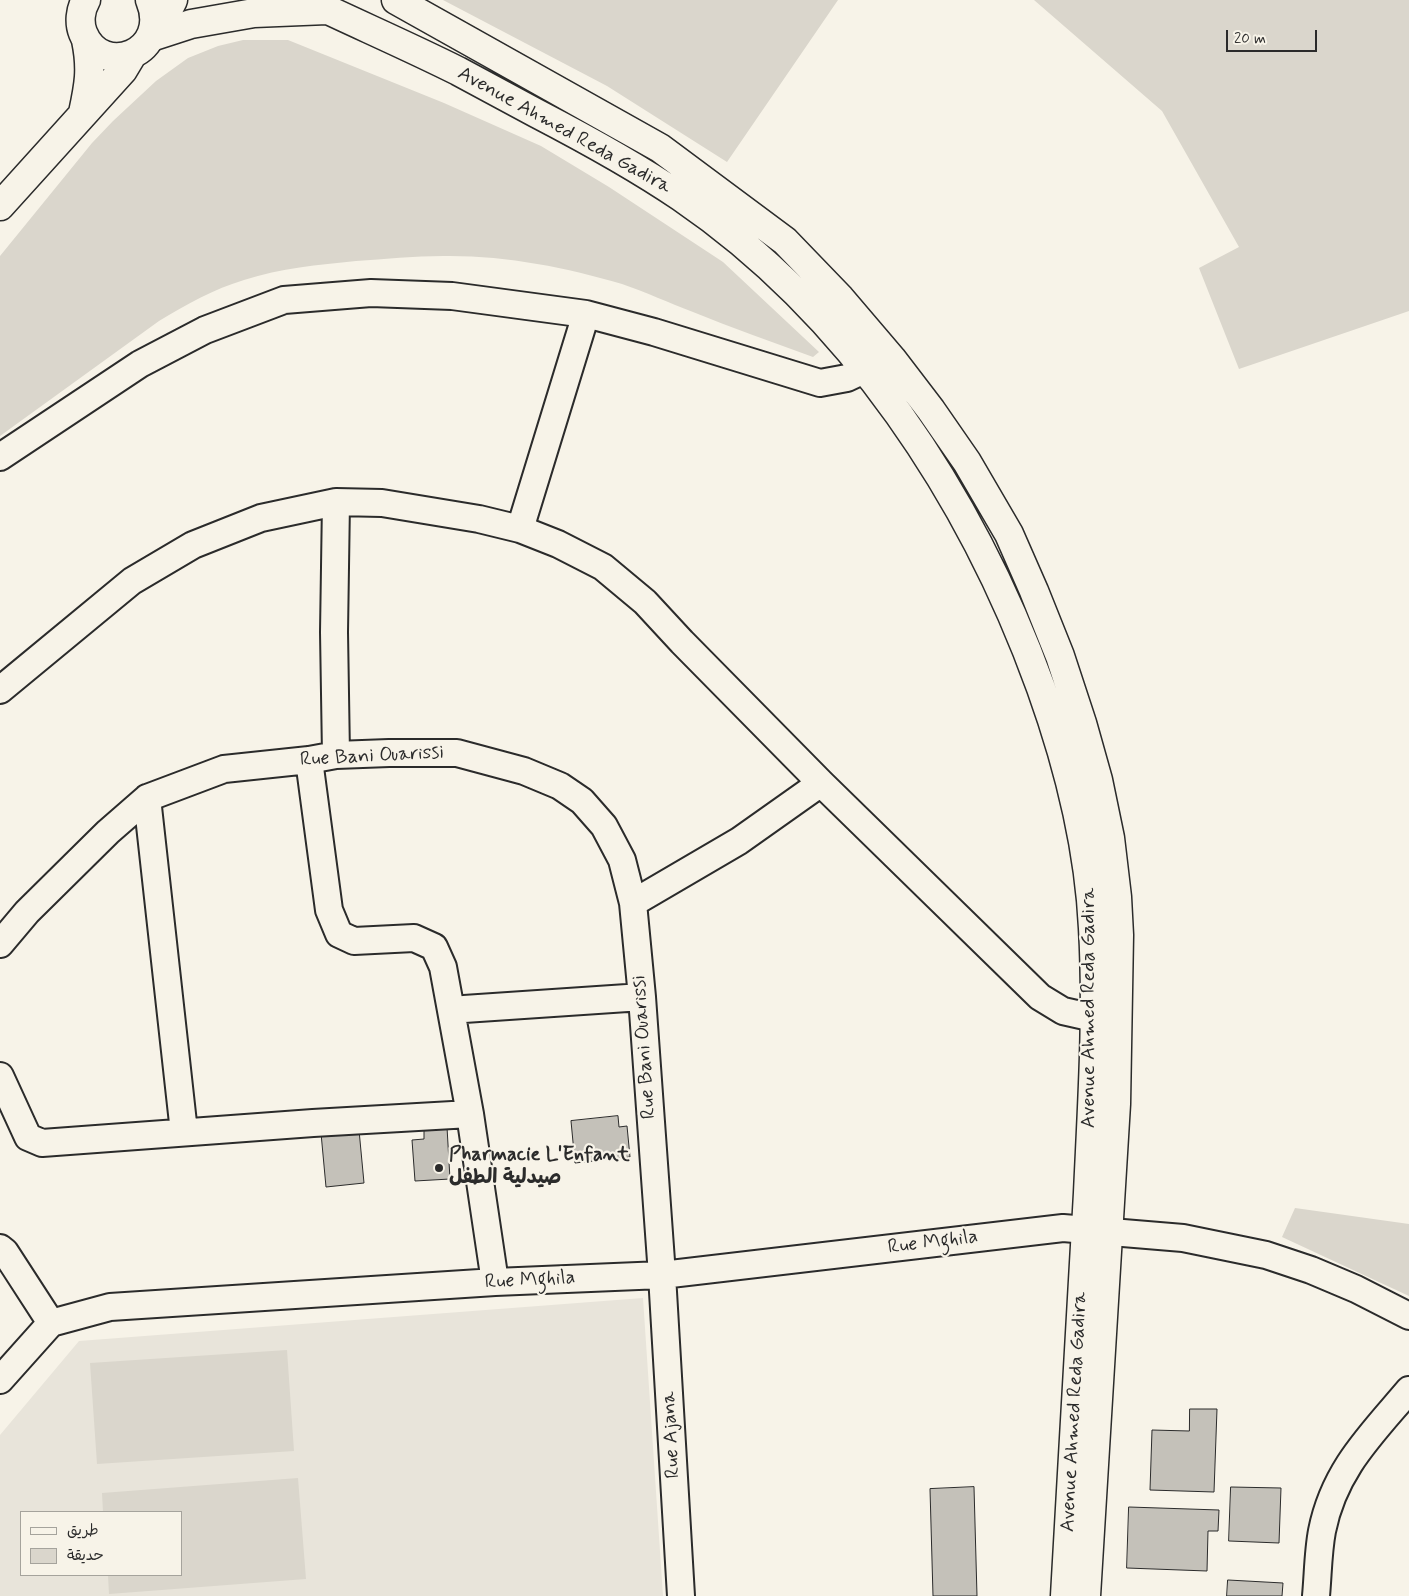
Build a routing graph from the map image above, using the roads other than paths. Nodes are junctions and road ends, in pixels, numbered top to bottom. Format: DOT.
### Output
graph roads {
  1 [pos="173,0"];
  2 [pos="396,0"];
  3 [pos="83,1"];
  4 [pos="317,5"];
  5 [pos="147,29"];
  6 [pos="86,40"];
  7 [pos="83,113"];
  8 [pos="4,193"];
  9 [pos="586,314"];
  10 [pos="864,370"];
  11 [pos="0,457"];
  12 [pos="336,502"];
  13 [pos="520,529"];
  14 [pos="0,690"];
  15 [pos="336,755"];
  16 [pos="309,760"];
  17 [pos="821,783"];
  18 [pos="147,798"];
  19 [pos="633,903"];
  20 [pos="0,944"];
  21 [pos="642,997"];
  22 [pos="452,1014"];
  23 [pos="1094,1018"];
  24 [pos="0,1076"];
  25 [pos="470,1114"];
  26 [pos="184,1132"];
  27 [pos="1097,1230"];
  28 [pos="0,1248"];
  29 [pos="662,1274"];
  30 [pos="495,1282"];
  31 [pos="1409,1316"];
  32 [pos="51,1323"];
  33 [pos="0,1380"];
  34 [pos="1409,1390"];
  35 [pos="681,1596"];
  36 [pos="1065,1596"];
  37 [pos="1086,1596"];
  38 [pos="1316,1596"];
  1 -- 5 [label="main road"];
  2 -- 27 [label="main road, Avenue Ahmed Reda Gadira"];
  3 -- 6 [label="main road"];
  4 -- 5 [label="main road"];
  4 -- 10 [label="main road, Avenue Ahmed Reda Gadira"];
  5 -- 6 [label="main road"];
  5 -- 7 [label="main road"];
  6 -- 7 [label="main road"];
  7 -- 8 [label="main road"];
  9 -- 10 [label="street"];
  9 -- 11 [label="street"];
  9 -- 13 [label="street"];
  10 -- 23 [label="main road, Avenue Ahmed Reda Gadira"];
  12 -- 13 [label="street"];
  12 -- 14 [label="street"];
  12 -- 15 [label="street"];
  13 -- 17 [label="street"];
  15 -- 16 [label="street, Rue Bani Ouarissi"];
  15 -- 19 [label="street, Rue Bani Ouarissi"];
  16 -- 18 [label="street, Rue Bani Ouarissi"];
  16 -- 22 [label="street"];
  17 -- 19 [label="street"];
  17 -- 23 [label="street"];
  18 -- 20 [label="street, Rue Bani Ouarissi"];
  18 -- 26 [label="street"];
  19 -- 21 [label="street, Rue Bani Ouarissi"];
  21 -- 22 [label="street"];
  21 -- 29 [label="street, Rue Bani Ouarissi"];
  22 -- 25 [label="street"];
  23 -- 27 [label="main road, Avenue Ahmed Reda Gadira"];
  24 -- 26 [label="street"];
  25 -- 26 [label="street"];
  25 -- 30 [label="street"];
  27 -- 29 [label="street, Rue Mghila"];
  27 -- 31 [label="street, Rue Mghila"];
  27 -- 36 [label="main road, Avenue Ahmed Reda Gadira"];
  27 -- 37 [label="main road, Avenue Ahmed Reda Gadira"];
  28 -- 32 [label="street"];
  29 -- 30 [label="street, Rue Mghila"];
  29 -- 35 [label="street, Rue Ajana"];
  30 -- 32 [label="street, Rue Mghila"];
  32 -- 33 [label="street"];
  34 -- 38 [label="street"];
}
